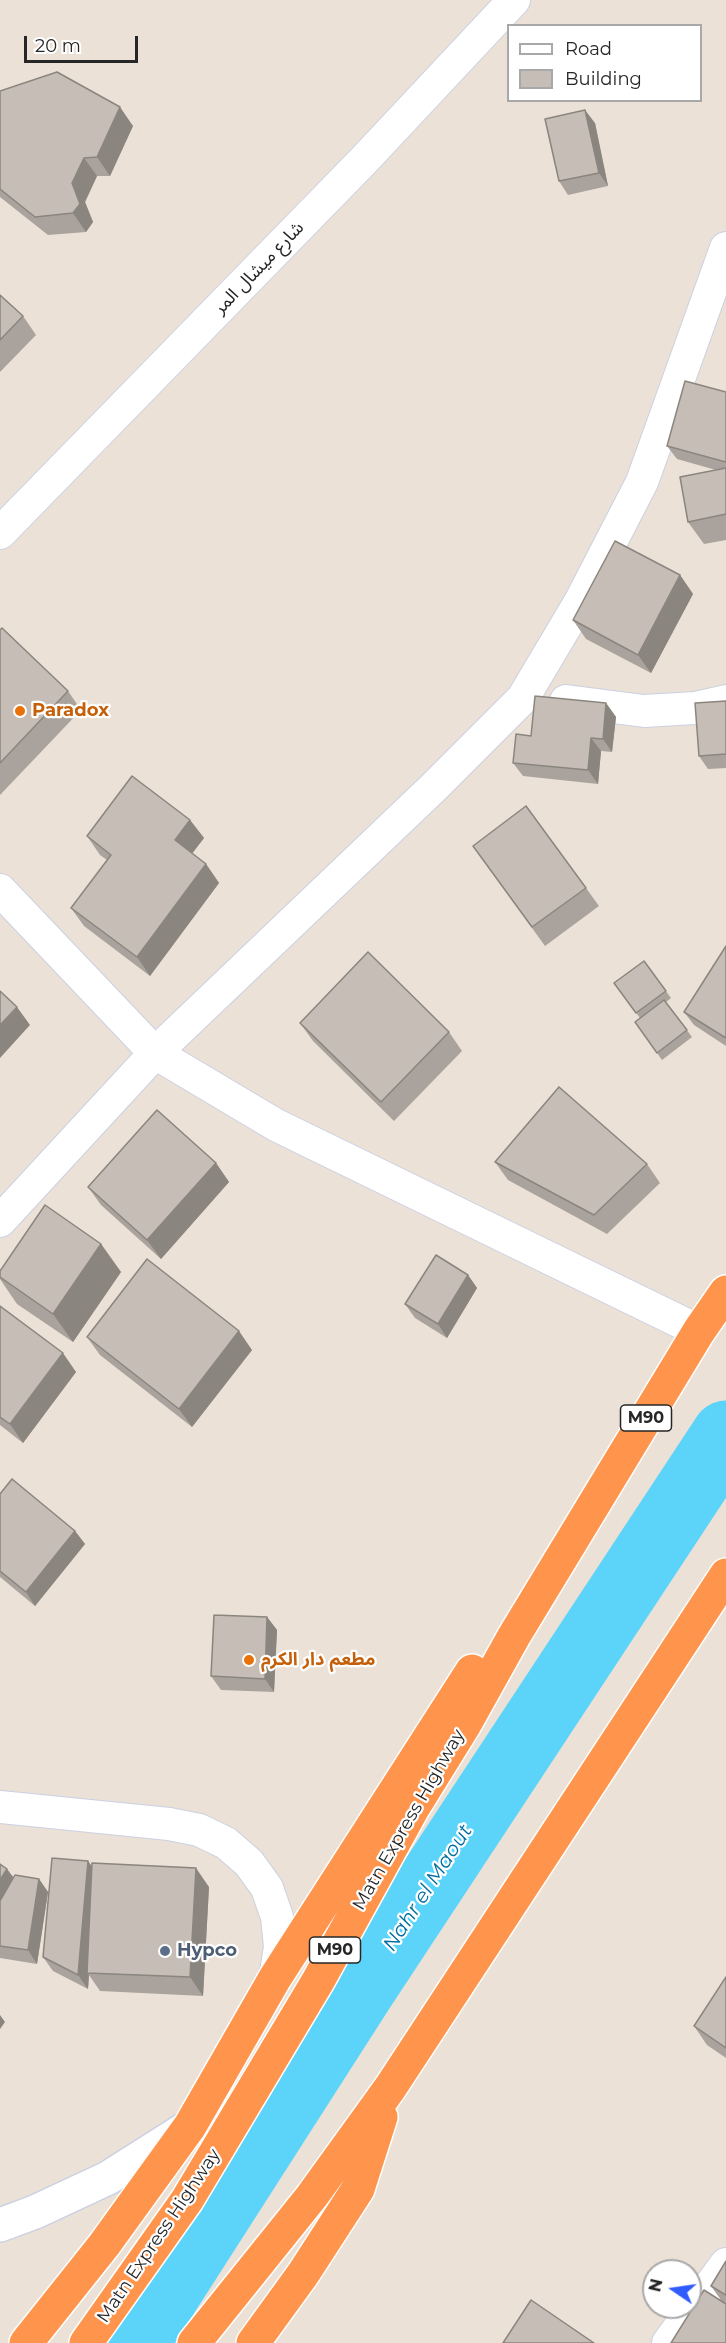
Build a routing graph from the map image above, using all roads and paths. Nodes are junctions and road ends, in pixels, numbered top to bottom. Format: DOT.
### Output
graph roads {
  1 [pos="514,0"];
  2 [pos="726,248"];
  3 [pos="0,533"];
  4 [pos="523,698"];
  5 [pos="726,701"];
  6 [pos="0,890"];
  7 [pos="155,1053"];
  8 [pos="0,1221"];
  9 [pos="726,1292"];
  10 [pos="699,1331"];
  11 [pos="569,1546"];
  12 [pos="726,1575"];
  13 [pos="0,1807"];
  14 [pos="275,1978"];
  15 [pos="390,2088"];
  16 [pos="190,2126"];
  17 [pos="0,2225"];
  18 [pos="726,2264"];
  19 [pos="26,2343"];
  20 [pos="86,2343"];
  21 [pos="194,2343"];
  22 [pos="253,2343"];
  23 [pos="668,2343"];
  1 -- 3 [label="street, شارع ميشال المر"];
  2 -- 4 [label="street"];
  4 -- 5 [label="street"];
  4 -- 7 [label="street"];
  6 -- 7 [label="street"];
  7 -- 8 [label="street"];
  7 -- 10 [label="street"];
  9 -- 10 [label="highway, Matn Express Highway / M90"];
  10 -- 11 [label="highway, Matn Express Highway / M90"];
  11 -- 14 [label="highway"];
  11 -- 20 [label="highway, Matn Express Highway / M90"];
  12 -- 15 [label="highway"];
  13 -- 14 [label="street"];
  14 -- 16 [label="highway"];
  15 -- 21 [label="highway"];
  15 -- 22 [label="highway"];
  16 -- 17 [label="street"];
  16 -- 19 [label="highway"];
  18 -- 23 [label="street"];
}
